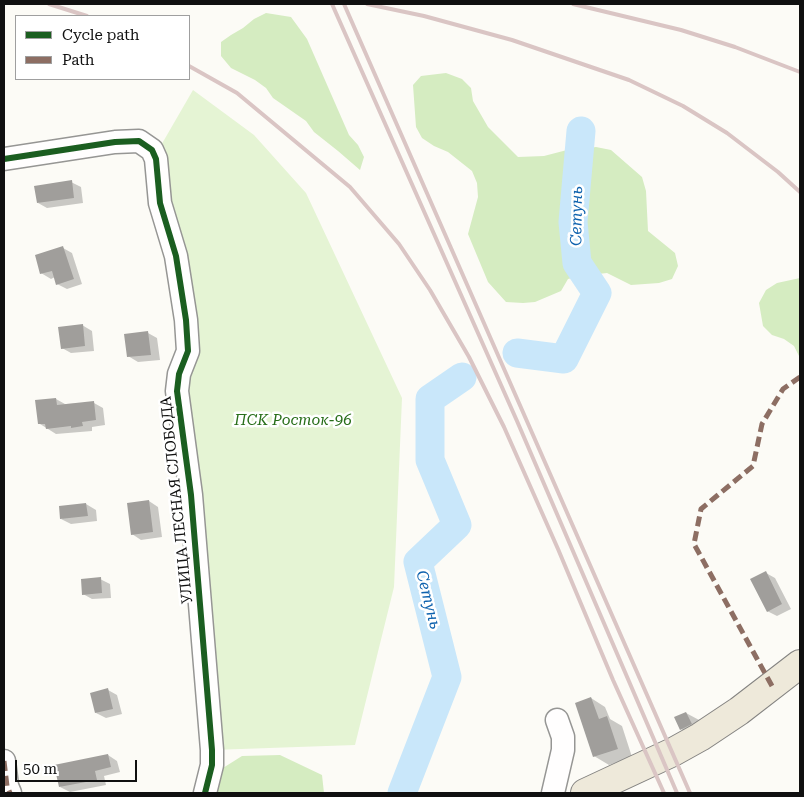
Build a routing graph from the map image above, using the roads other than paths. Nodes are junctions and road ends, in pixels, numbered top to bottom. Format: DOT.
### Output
graph roads {
  1 [pos="4,158"];
  2 [pos="800,664"];
  3 [pos="557,720"];
  4 [pos="4,761"];
  5 [pos="6,784"];
  6 [pos="205,793"];
  7 [pos="553,793"];
  8 [pos="585,793"];
  1 -- 6 [label="street, УЛИЦА ЛЕСНАЯ СЛОБОДА"];
  2 -- 8 [label="main road"];
  3 -- 7 [label="street"];
  4 -- 5 [label="street"];
}
